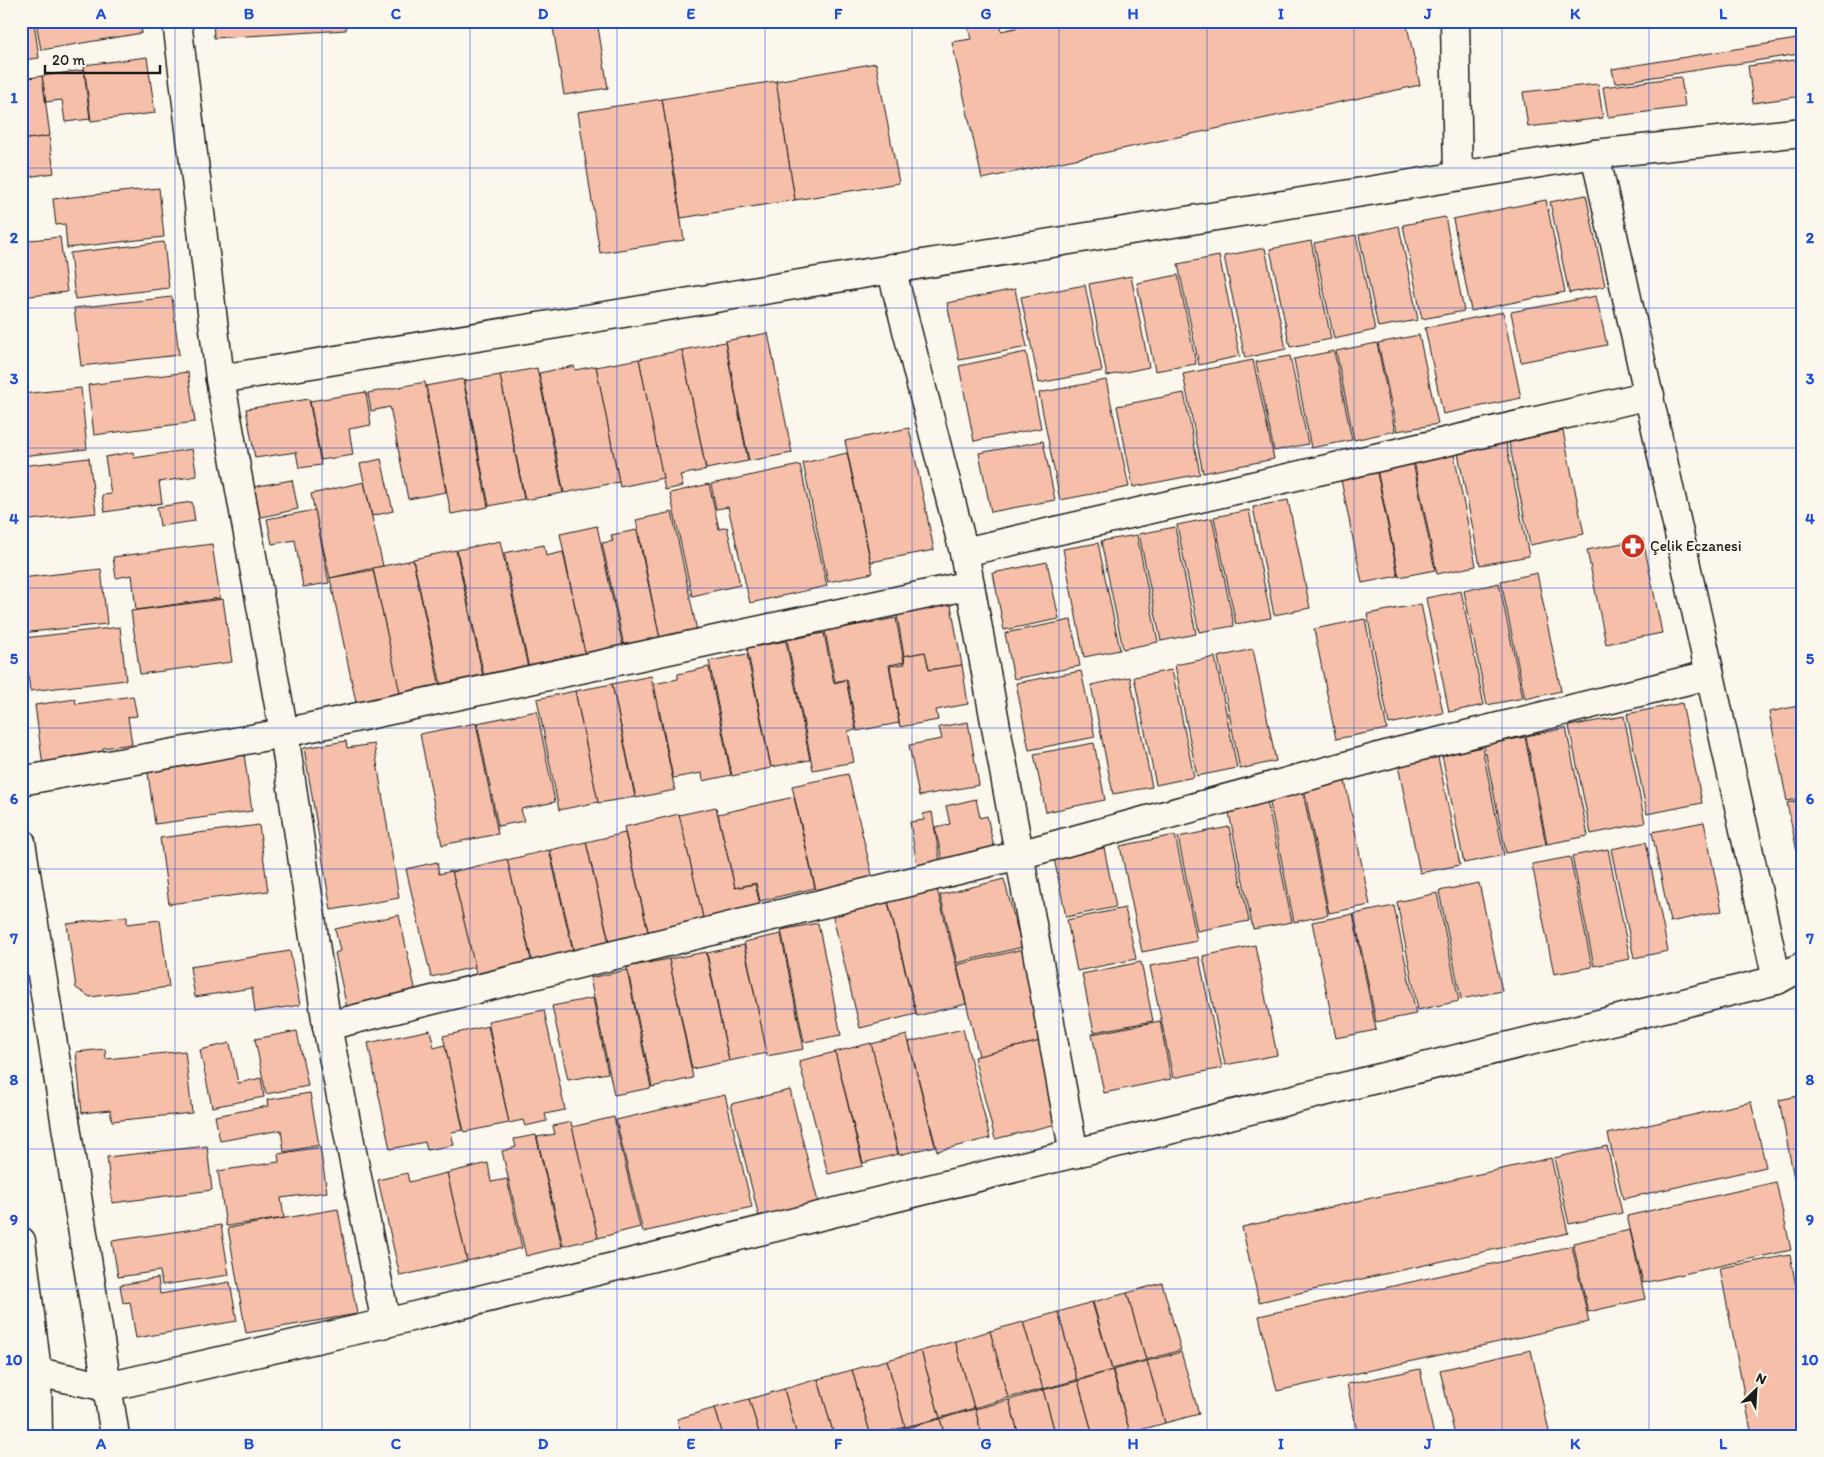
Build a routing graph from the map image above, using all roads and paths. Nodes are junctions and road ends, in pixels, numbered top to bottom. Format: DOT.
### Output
graph roads {
  1 [pos="177,21"];
  2 [pos="1455,21"];
  3 [pos="1803,132"];
  4 [pos="1595,154"];
  5 [pos="1458,176"];
  6 [pos="891,268"];
  7 [pos="220,379"];
  8 [pos="1650,395"];
  9 [pos="964,552"];
  10 [pos="970,585"];
  11 [pos="1709,675"];
  12 [pos="284,733"];
  13 [pos="21,781"];
  14 [pos="21,842"];
  15 [pos="1019,855"];
  16 [pos="1803,966"];
  17 [pos="1777,980"];
  18 [pos="327,1026"];
  19 [pos="1074,1154"];
  20 [pos="21,1241"];
  21 [pos="386,1323"];
  22 [pos="29,1374"];
  23 [pos="107,1387"];
  24 [pos="38,1436"];
  25 [pos="115,1436"];
  1 -- 7 [label="street"];
  2 -- 5 [label="street"];
  3 -- 4 [label="street"];
  4 -- 5 [label="street"];
  4 -- 8 [label="street"];
  5 -- 6 [label="street"];
  6 -- 7 [label="street"];
  6 -- 9 [label="street"];
  7 -- 12 [label="street"];
  8 -- 9 [label="street"];
  8 -- 11 [label="street"];
  9 -- 10 [label="street"];
  10 -- 12 [label="street"];
  10 -- 15 [label="street"];
  11 -- 15 [label="street"];
  11 -- 17 [label="street"];
  12 -- 13 [label="street"];
  12 -- 18 [label="street"];
  14 -- 23 [label="street"];
  15 -- 18 [label="street"];
  15 -- 19 [label="street"];
  16 -- 17 [label="street"];
  17 -- 19 [label="street"];
  18 -- 21 [label="street"];
  19 -- 21 [label="street"];
  20 -- 22 [label="street"];
  21 -- 23 [label="street"];
  22 -- 23 [label="street"];
  22 -- 24 [label="street"];
  23 -- 25 [label="street"];
}
